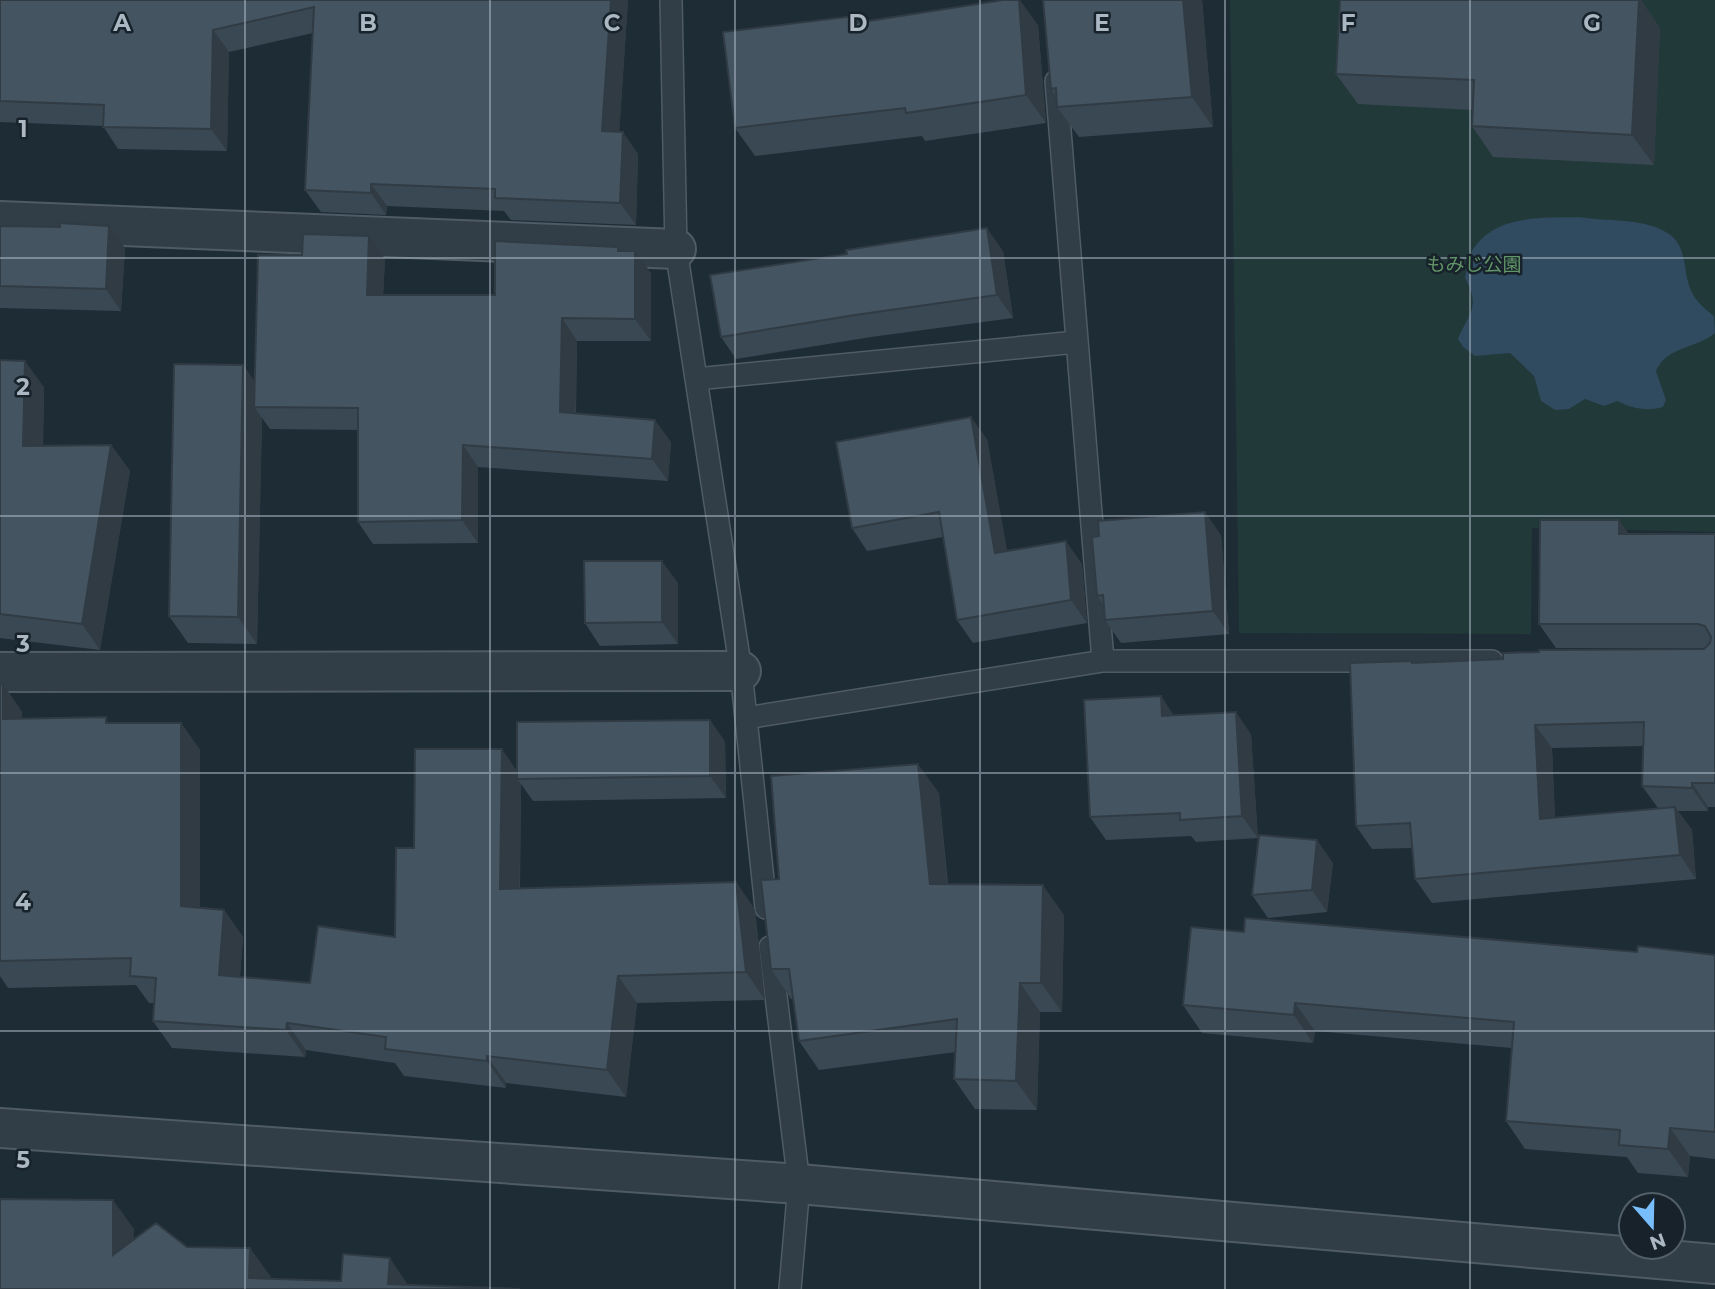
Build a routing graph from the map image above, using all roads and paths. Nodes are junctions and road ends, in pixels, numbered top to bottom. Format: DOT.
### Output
graph roads {
  1 [pos="671,0"];
  2 [pos="1054,56"];
  3 [pos="0,221"];
  4 [pos="676,249"];
  5 [pos="1077,342"];
  6 [pos="696,379"];
  7 [pos="1103,661"];
  8 [pos="1514,661"];
  9 [pos="741,671"];
  10 [pos="0,672"];
  11 [pos="746,718"];
  12 [pos="0,1128"];
  13 [pos="799,1184"];
  14 [pos="1715,1264"];
  15 [pos="790,1289"];
  1 -- 4 [label="lane"];
  2 -- 5 [label="lane"];
  3 -- 4 [label="street"];
  4 -- 6 [label="lane"];
  5 -- 6 [label="lane"];
  5 -- 7 [label="lane"];
  6 -- 9 [label="lane"];
  7 -- 8 [label="lane"];
  7 -- 11 [label="lane"];
  9 -- 10 [label="street"];
  9 -- 11 [label="lane"];
  11 -- 13 [label="lane"];
  12 -- 13 [label="street"];
  13 -- 14 [label="street"];
  13 -- 15 [label="lane"];
}
